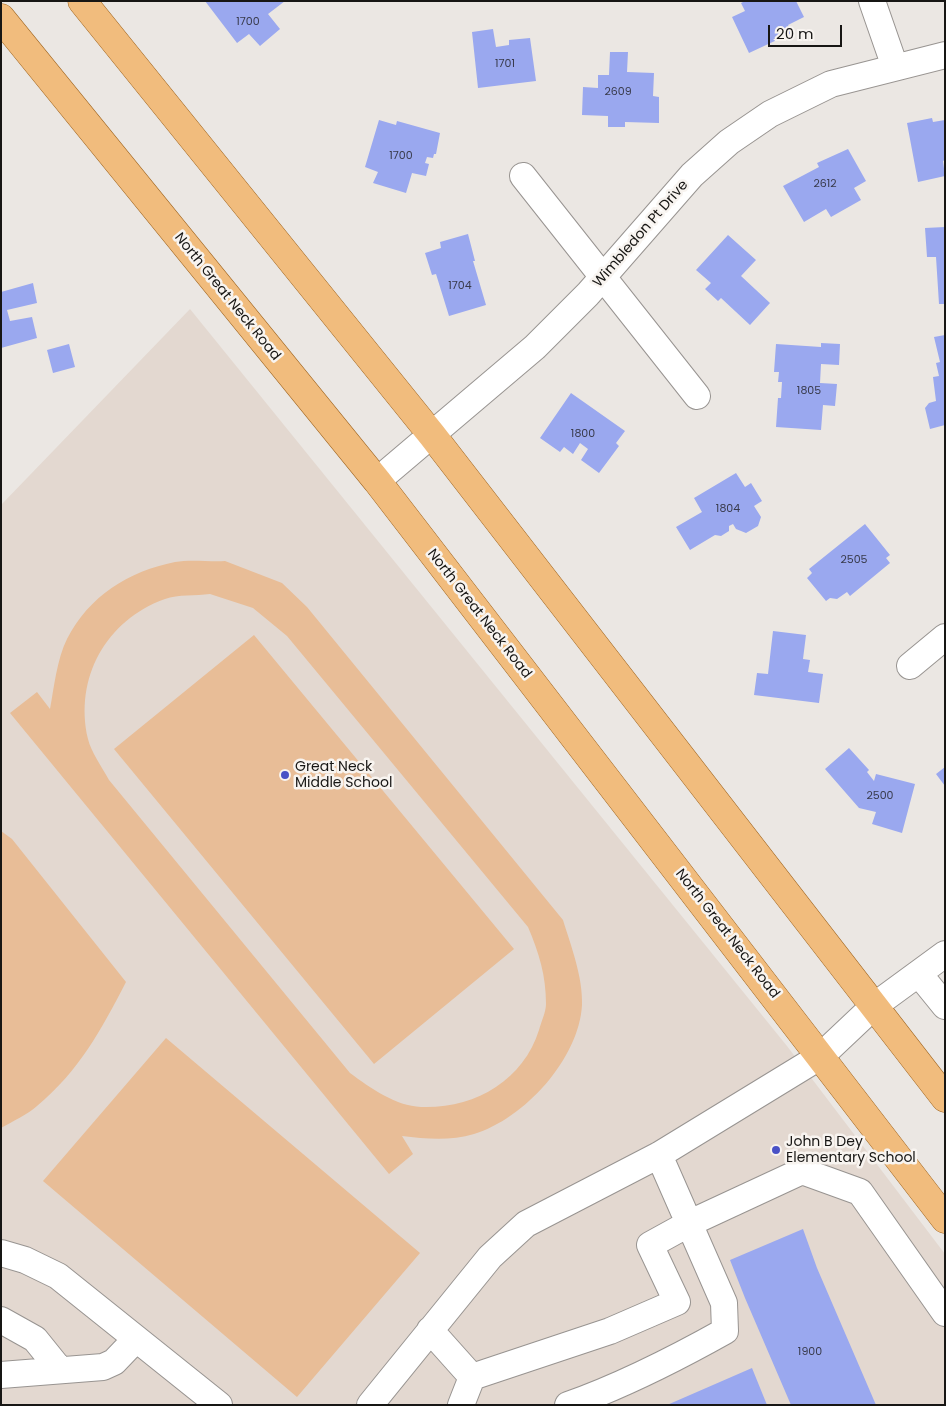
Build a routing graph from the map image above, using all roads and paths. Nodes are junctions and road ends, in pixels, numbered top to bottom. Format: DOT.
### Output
graph roads {
  1 [pos="82,1"];
  2 [pos="872,1"];
  3 [pos="1,18"];
  4 [pos="945,54"];
  5 [pos="895,67"];
  6 [pos="523,176"];
  7 [pos="603,277"];
  8 [pos="697,396"];
  9 [pos="432,434"];
  10 [pos="377,482"];
  11 [pos="945,637"];
  12 [pos="910,666"];
  13 [pos="945,954"];
  14 [pos="919,974"];
  15 [pos="874,1006"];
  16 [pos="945,1006"];
  17 [pos="821,1056"];
  18 [pos="945,1098"];
  19 [pos="659,1155"];
  20 [pos="945,1219"];
  21 [pos="690,1223"];
  22 [pos="1,1253"];
  23 [pos="945,1313"];
  24 [pos="1,1320"];
  25 [pos="430,1330"];
  26 [pos="136,1339"];
  27 [pos="60,1370"];
  28 [pos="1,1375"];
  29 [pos="472,1377"];
  30 [pos="219,1405"];
  31 [pos="370,1405"];
  32 [pos="461,1405"];
  33 [pos="568,1405"];
  1 -- 9 [label="main road"];
  2 -- 5 [label="street"];
  3 -- 10 [label="main road, North Great Neck Road"];
  4 -- 5 [label="street, Wimbledon Pt Drive"];
  5 -- 7 [label="street, Wimbledon Pt Drive"];
  6 -- 7 [label="street"];
  7 -- 8 [label="street"];
  7 -- 9 [label="street, Wimbledon Pt Drive"];
  9 -- 10 [label="street, Wimbledon Pt Drive"];
  9 -- 15 [label="main road"];
  10 -- 17 [label="main road, North Great Neck Road"];
  11 -- 12 [label="street"];
  13 -- 14 [label="street"];
  14 -- 15 [label="street"];
  14 -- 16 [label="street"];
  15 -- 17 [label="street"];
  15 -- 18 [label="main road"];
  17 -- 19 [label="street"];
  17 -- 20 [label="main road, North Great Neck Road"];
  19 -- 21 [label="street"];
  19 -- 25 [label="street"];
  21 -- 23 [label="street"];
  21 -- 29 [label="street"];
  21 -- 33 [label="street"];
  22 -- 26 [label="street"];
  24 -- 27 [label="street"];
  25 -- 29 [label="street"];
  25 -- 31 [label="street"];
  26 -- 27 [label="street"];
  26 -- 30 [label="street"];
  27 -- 28 [label="street"];
  29 -- 32 [label="street"];
}
